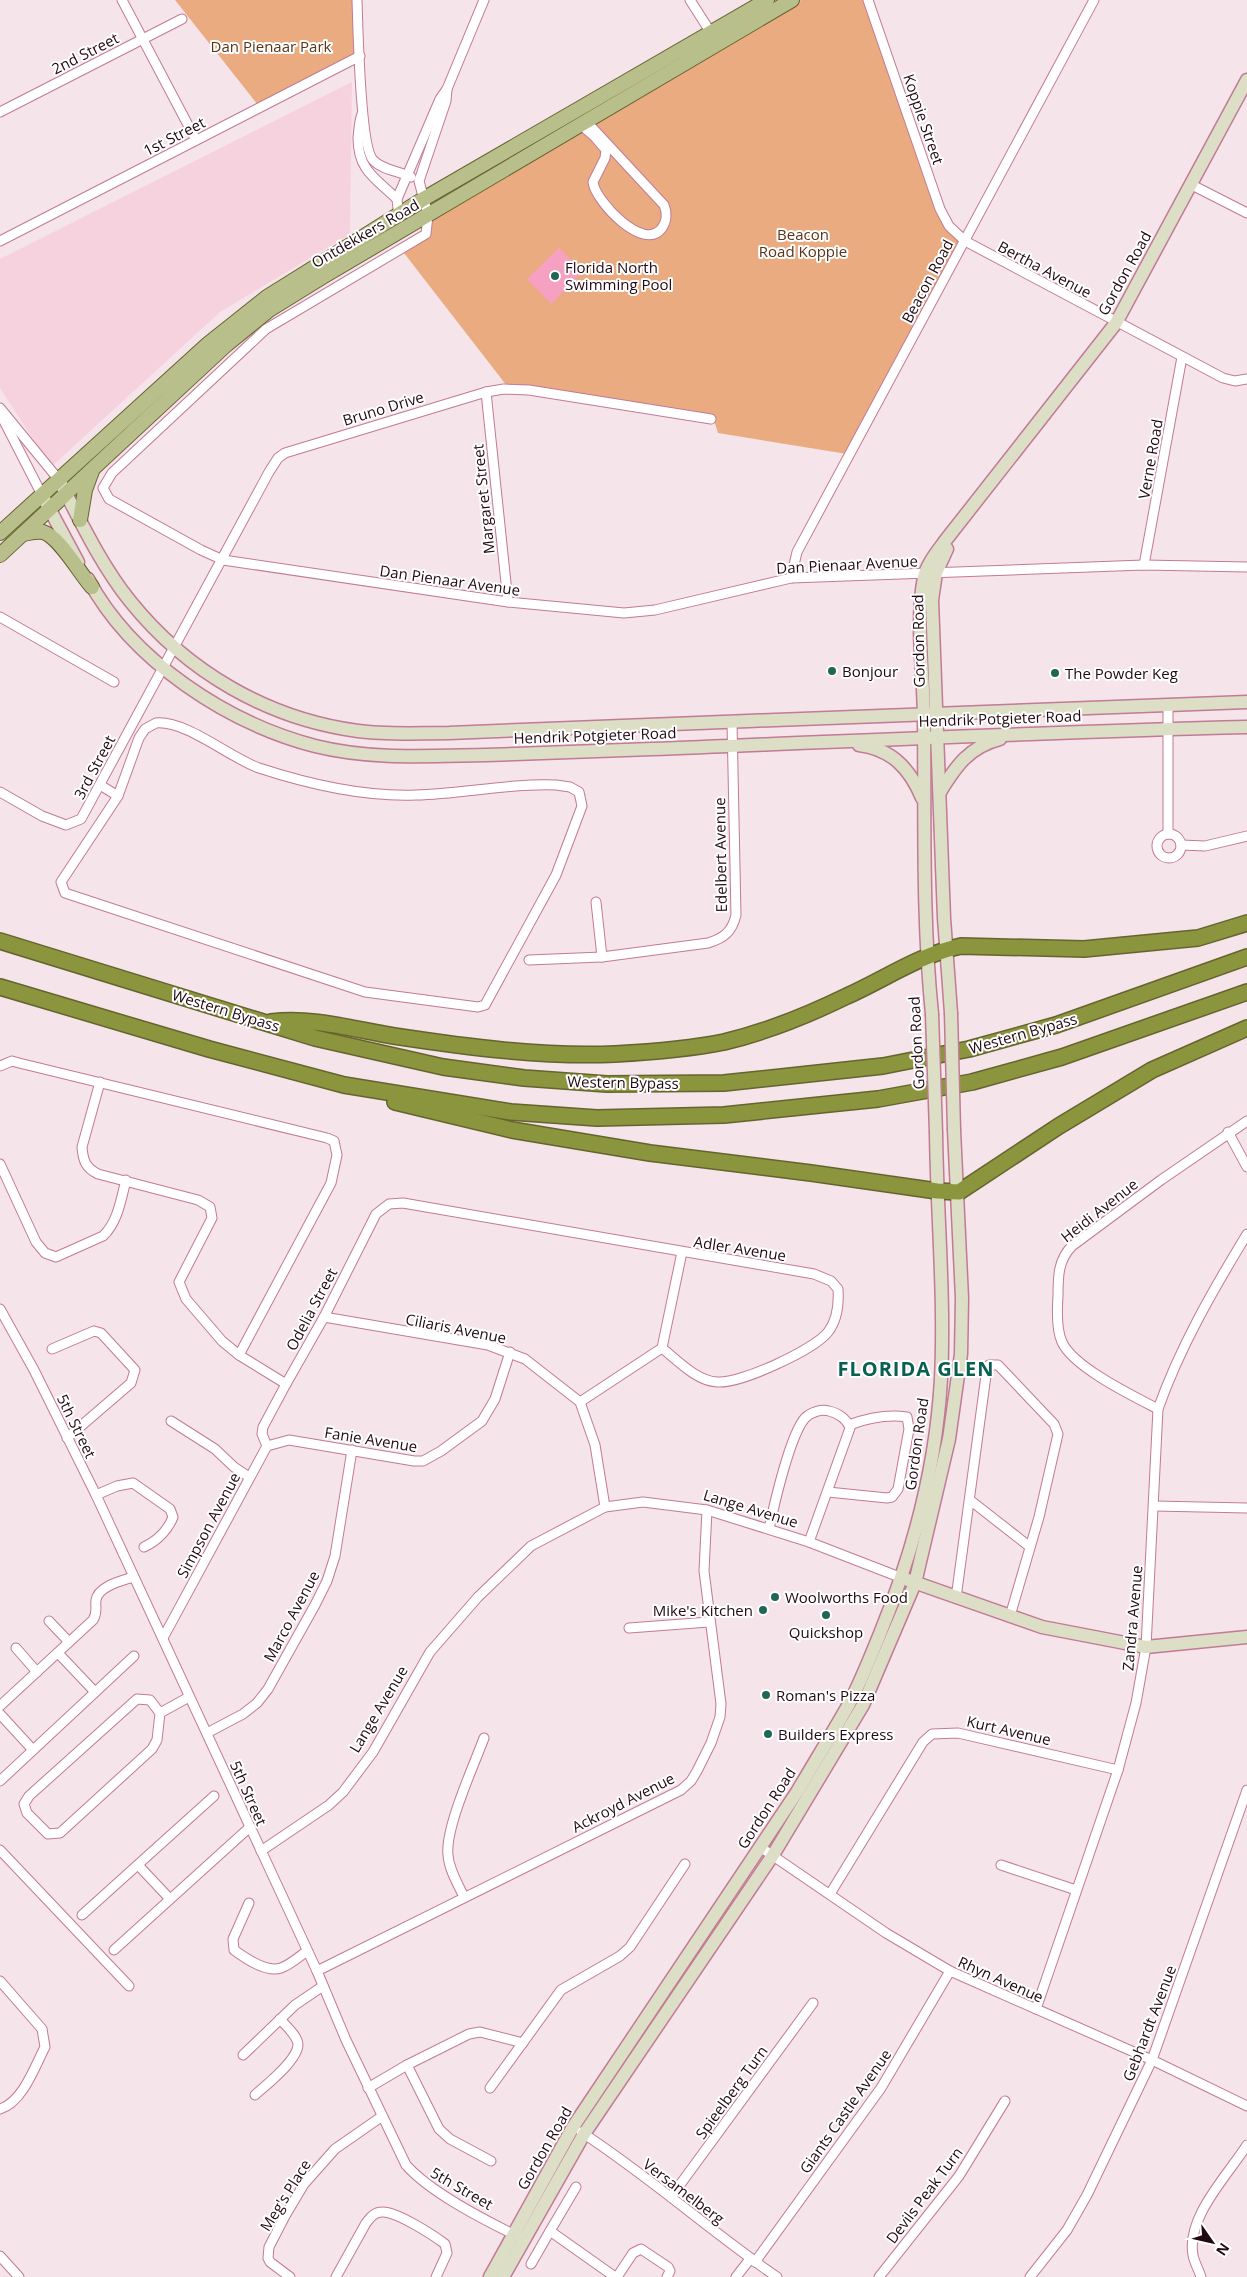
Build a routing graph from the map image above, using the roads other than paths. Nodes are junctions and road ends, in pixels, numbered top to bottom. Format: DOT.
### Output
graph roads {
  1 [pos="122,0"];
  2 [pos="357,0"];
  3 [pos="484,0"];
  4 [pos="690,0"];
  5 [pos="767,0"];
  6 [pos="792,0"];
  7 [pos="868,0"];
  8 [pos="1094,0"];
  9 [pos="182,19"];
  10 [pos="711,32"];
  11 [pos="142,39"];
  12 [pos="718,44"];
  13 [pos="360,56"];
  14 [pos="1247,80"];
  15 [pos="447,89"];
  16 [pos="0,112"];
  17 [pos="362,114"];
  18 [pos="583,122"];
  19 [pos="196,140"];
  20 [pos="407,175"];
  21 [pos="419,181"];
  22 [pos="1192,185"];
  23 [pos="425,198"];
  24 [pos="396,199"];
  25 [pos="1247,214"];
  26 [pos="398,215"];
  27 [pos="428,215"];
  28 [pos="404,228"];
  29 [pos="0,241"];
  30 [pos="965,241"];
  31 [pos="1116,323"];
  32 [pos="1182,357"];
  33 [pos="1247,379"];
  34 [pos="486,392"];
  35 [pos="0,408"];
  36 [pos="0,412"];
  37 [pos="711,420"];
  38 [pos="92,470"];
  39 [pos="58,480"];
  40 [pos="66,493"];
  41 [pos="42,495"];
  42 [pos="50,508"];
  43 [pos="80,520"];
  44 [pos="0,533"];
  45 [pos="23,534"];
  46 [pos="0,555"];
  47 [pos="222,560"];
  48 [pos="1144,566"];
  49 [pos="1247,567"];
  50 [pos="930,574"];
  51 [pos="791,578"];
  52 [pos="92,587"];
  53 [pos="508,602"];
  54 [pos="0,617"];
  55 [pos="175,648"];
  56 [pos="164,669"];
  57 [pos="114,682"];
  58 [pos="1247,702"];
  59 [pos="1168,704"];
  60 [pos="930,715"];
  61 [pos="732,722"];
  62 [pos="1247,726"];
  63 [pos="1166,729"];
  64 [pos="1039,732"];
  65 [pos="931,736"];
  66 [pos="819,743"];
  67 [pos="731,746"];
  68 [pos="100,786"];
  69 [pos="0,792"];
  70 [pos="940,792"];
  71 [pos="118,796"];
  72 [pos="924,803"];
  73 [pos="1168,834"];
  74 [pos="1247,836"];
  75 [pos="1181,845"];
  76 [pos="596,902"];
  77 [pos="1247,923"];
  78 [pos="0,941"];
  79 [pos="946,949"];
  80 [pos="926,956"];
  81 [pos="602,957"];
  82 [pos="1247,957"];
  83 [pos="529,960"];
  84 [pos="0,986"];
  85 [pos="1247,992"];
  86 [pos="267,1023"];
  87 [pos="1247,1028"];
  88 [pos="0,1066"];
  89 [pos="100,1082"];
  90 [pos="344,1085"];
  91 [pos="1247,1121"];
  92 [pos="1228,1132"];
  93 [pos="0,1164"];
  94 [pos="1247,1167"];
  95 [pos="126,1180"];
  96 [pos="937,1191"];
  97 [pos="958,1192"];
  98 [pos="403,1202"];
  99 [pos="1247,1234"];
  100 [pos="682,1252"];
  101 [pos="0,1309"];
  102 [pos="324,1317"];
  103 [pos="662,1348"];
  104 [pos="52,1349"];
  105 [pos="510,1352"];
  106 [pos="239,1355"];
  107 [pos="286,1384"];
  108 [pos="580,1402"];
  109 [pos="1158,1409"];
  110 [pos="171,1421"];
  111 [pos="849,1425"];
  112 [pos="68,1438"];
  113 [pos="267,1446"];
  114 [pos="352,1450"];
  115 [pos="249,1477"];
  116 [pos="828,1492"];
  117 [pos="96,1495"];
  118 [pos="970,1500"];
  119 [pos="1155,1506"];
  120 [pos="605,1507"];
  121 [pos="1247,1508"];
  122 [pos="707,1510"];
  123 [pos="769,1529"];
  124 [pos="808,1542"];
  125 [pos="144,1547"];
  126 [pos="1030,1547"];
  127 [pos="133,1577"];
  128 [pos="902,1578"];
  129 [pos="915,1583"];
  130 [pos="956,1598"];
  131 [pos="1010,1616"];
  132 [pos="49,1621"];
  133 [pos="709,1622"];
  134 [pos="629,1628"];
  135 [pos="1247,1637"];
  136 [pos="163,1638"];
  137 [pos="69,1642"];
  138 [pos="1146,1647"];
  139 [pos="16,1648"];
  140 [pos="58,1653"];
  141 [pos="134,1656"];
  142 [pos="37,1672"];
  143 [pos="95,1692"];
  144 [pos="188,1697"];
  145 [pos="1,1702"];
  146 [pos="160,1713"];
  147 [pos="0,1714"];
  148 [pos="207,1733"];
  149 [pos="484,1738"];
  150 [pos="33,1750"];
  151 [pos="1118,1770"];
  152 [pos="0,1781"];
  153 [pos="1247,1790"];
  154 [pos="214,1796"];
  155 [pos="250,1827"];
  156 [pos="760,1847"];
  157 [pos="0,1850"];
  158 [pos="261,1851"];
  159 [pos="773,1855"];
  160 [pos="685,1864"];
  161 [pos="138,1865"];
  162 [pos="1001,1865"];
  163 [pos="1076,1890"];
  164 [pos="830,1894"];
  165 [pos="464,1897"];
  166 [pos="170,1899"];
  167 [pos="249,1903"];
  168 [pos="82,1915"];
  169 [pos="114,1950"];
  170 [pos="307,1951"];
  171 [pos="317,1971"];
  172 [pos="950,1971"];
  173 [pos="0,1981"];
  174 [pos="129,1986"];
  175 [pos="323,1986"];
  176 [pos="813,2003"];
  177 [pos="1036,2009"];
  178 [pos="280,2019"];
  179 [pos="523,2043"];
  180 [pos="242,2055"];
  181 [pos="1152,2060"];
  182 [pos="407,2065"];
  183 [pos="368,2088"];
  184 [pos="490,2088"];
  185 [pos="254,2095"];
  186 [pos="1005,2101"];
  187 [pos="1247,2106"];
  188 [pos="0,2109"];
  189 [pos="382,2117"];
  190 [pos="579,2130"];
  191 [pos="1247,2145"];
  192 [pos="491,2161"];
  193 [pos="576,2187"];
  194 [pos="672,2197"];
  195 [pos="550,2231"];
  196 [pos="519,2237"];
  197 [pos="0,2256"];
  198 [pos="752,2260"];
  199 [pos="531,2264"];
  200 [pos="19,2277"];
  201 [pos="290,2277"];
  202 [pos="336,2277"];
  203 [pos="436,2277"];
  204 [pos="490,2277"];
  205 [pos="503,2277"];
  206 [pos="616,2277"];
  207 [pos="667,2277"];
  208 [pos="736,2277"];
  209 [pos="777,2277"];
  210 [pos="879,2277"];
  211 [pos="1030,2277"];
  212 [pos="1201,2277"];
  1 -- 11 [label="street"];
  2 -- 13 [label="street"];
  3 -- 15 [label="street"];
  4 -- 10 [label="street"];
  5 -- 10 [label="main road, Ontdekkers Road"];
  6 -- 12 [label="main road, Ontdekkers Road"];
  7 -- 30 [label="street, Koppie Street"];
  8 -- 30 [label="street, Beacon Road"];
  9 -- 11 [label="street, 2nd Street"];
  10 -- 12 [label="street"];
  10 -- 23 [label="main road, Ontdekkers Road"];
  11 -- 16 [label="street, 2nd Street"];
  11 -- 19 [label="street"];
  12 -- 18 [label="main road, Ontdekkers Road"];
  13 -- 17 [label="street"];
  13 -- 19 [label="street, 1st Street"];
  14 -- 22 [label="street, Gordon Road"];
  15 -- 20 [label="street"];
  15 -- 21 [label="street"];
  17 -- 20 [label="street"];
  17 -- 24 [label="street"];
  18 -- 18 [label="street"];
  18 -- 27 [label="main road, Ontdekkers Road"];
  19 -- 29 [label="street, 1st Street"];
  20 -- 21 [label="street"];
  20 -- 24 [label="street"];
  21 -- 23 [label="street"];
  22 -- 25 [label="street"];
  22 -- 31 [label="street, Gordon Road"];
  23 -- 26 [label="main road, Ontdekkers Road"];
  23 -- 27 [label="street"];
  24 -- 26 [label="street"];
  26 -- 28 [label="street"];
  26 -- 39 [label="main road, Ontdekkers Road"];
  27 -- 28 [label="main road, Ontdekkers Road"];
  27 -- 47 [label="street, Dan Pienaar Avenue"];
  28 -- 38 [label="main road, Ontdekkers Road"];
  30 -- 31 [label="street, Bertha Avenue"];
  30 -- 51 [label="street, Beacon Road"];
  31 -- 32 [label="street, Bertha Avenue"];
  31 -- 50 [label="street, Gordon Road"];
  32 -- 33 [label="street, Bertha Avenue"];
  32 -- 48 [label="street, Verne Road"];
  34 -- 37 [label="street, Bruno Drive"];
  34 -- 47 [label="street, Bruno Drive"];
  34 -- 53 [label="street, Margaret Street"];
  35 -- 39 [label="street"];
  36 -- 41 [label="street"];
  38 -- 40 [label="main road, Ontdekkers Road"];
  38 -- 43 [label="main road"];
  39 -- 40 [label="street, Hendrik Potgieter Road"];
  39 -- 41 [label="main road, Ontdekkers Road"];
  40 -- 42 [label="main road, Ontdekkers Road"];
  40 -- 43 [label="street, Hendrik Potgieter Road"];
  41 -- 42 [label="street, Hendrik Potgieter Road"];
  41 -- 44 [label="main road, Ontdekkers Road"];
  42 -- 45 [label="main road, Ontdekkers Road"];
  42 -- 52 [label="street, Hendrik Potgieter Road"];
  43 -- 55 [label="street, Hendrik Potgieter Road"];
  45 -- 46 [label="main road, Ontdekkers Road"];
  45 -- 52 [label="main road"];
  47 -- 53 [label="street, Dan Pienaar Avenue"];
  47 -- 55 [label="street, Bruno Drive"];
  48 -- 49 [label="street, Dan Pienaar Avenue"];
  48 -- 50 [label="street, Dan Pienaar Avenue"];
  50 -- 51 [label="street, Dan Pienaar Avenue"];
  50 -- 60 [label="street, Gordon Road"];
  51 -- 53 [label="street, Dan Pienaar Avenue"];
  52 -- 56 [label="street, Hendrik Potgieter Road"];
  54 -- 57 [label="street"];
  55 -- 56 [label="street, 3rd Street"];
  55 -- 61 [label="street, Hendrik Potgieter Road"];
  56 -- 67 [label="street, Hendrik Potgieter Road"];
  56 -- 68 [label="street, 3rd Street"];
  58 -- 59 [label="street, Hendrik Potgieter Road"];
  59 -- 60 [label="street, Hendrik Potgieter Road"];
  59 -- 63 [label="street"];
  60 -- 61 [label="street, Hendrik Potgieter Road"];
  60 -- 65 [label="street, Gordon Road"];
  61 -- 67 [label="street, Edelbert Avenue"];
  62 -- 63 [label="street, Hendrik Potgieter Road"];
  63 -- 64 [label="street, Hendrik Potgieter Road"];
  63 -- 73 [label="street"];
  64 -- 65 [label="street, Hendrik Potgieter Road"];
  64 -- 70 [label="street"];
  65 -- 66 [label="street, Hendrik Potgieter Road"];
  65 -- 70 [label="street, Gordon Road"];
  65 -- 72 [label="street, Gordon Road"];
  66 -- 67 [label="street, Hendrik Potgieter Road"];
  66 -- 72 [label="street"];
  67 -- 81 [label="street, Edelbert Avenue"];
  68 -- 69 [label="street, 3rd Street"];
  68 -- 71 [label="street"];
  70 -- 79 [label="street, Gordon Road"];
  71 -- 71 [label="street"];
  72 -- 80 [label="street, Gordon Road"];
  73 -- 75 [label="street"];
  73 -- 75 [label="street"];
  74 -- 75 [label="street"];
  76 -- 81 [label="street"];
  77 -- 79 [label="highway"];
  78 -- 86 [label="highway, Western Bypass"];
  79 -- 80 [label="highway"];
  79 -- 97 [label="street, Gordon Road, bridge"];
  80 -- 86 [label="highway"];
  80 -- 96 [label="street, Gordon Road, bridge"];
  81 -- 83 [label="street, Edelbert Avenue"];
  82 -- 86 [label="highway, Western Bypass"];
  84 -- 90 [label="highway"];
  85 -- 90 [label="highway"];
  87 -- 97 [label="highway"];
  88 -- 89 [label="street"];
  89 -- 95 [label="street"];
  89 -- 106 [label="street"];
  90 -- 96 [label="highway"];
  91 -- 92 [label="street, Heidi Avenue"];
  92 -- 94 [label="street"];
  92 -- 109 [label="street, Heidi Avenue"];
  93 -- 95 [label="street"];
  95 -- 106 [label="street"];
  96 -- 97 [label="highway"];
  96 -- 128 [label="street, Gordon Road"];
  97 -- 129 [label="street, Gordon Road"];
  98 -- 100 [label="street, Adler Avenue"];
  98 -- 102 [label="street, Odelia Street"];
  99 -- 109 [label="street, Zandra Avenue"];
  100 -- 103 [label="street"];
  100 -- 103 [label="street, Adler Avenue"];
  101 -- 112 [label="street, 5th Street"];
  102 -- 105 [label="street, Ciliaris Avenue"];
  102 -- 107 [label="street, Odelia Street"];
  103 -- 108 [label="street"];
  104 -- 112 [label="street"];
  105 -- 108 [label="street, Ciliaris Avenue"];
  105 -- 114 [label="street, Fanie Avenue"];
  106 -- 107 [label="street"];
  107 -- 113 [label="street, Odelia Street"];
  108 -- 120 [label="street"];
  109 -- 119 [label="street, Zandra Avenue"];
  110 -- 115 [label="street"];
  111 -- 116 [label="street"];
  111 -- 116 [label="street"];
  111 -- 123 [label="street"];
  112 -- 117 [label="street, 5th Street"];
  113 -- 114 [label="street, Fanie Avenue"];
  113 -- 115 [label="street, Simpson Avenue"];
  114 -- 148 [label="street, Marco Avenue"];
  115 -- 136 [label="street, Simpson Avenue"];
  116 -- 124 [label="street"];
  117 -- 125 [label="street"];
  117 -- 127 [label="street, 5th Street"];
  118 -- 126 [label="street"];
  118 -- 126 [label="street"];
  118 -- 130 [label="street"];
  119 -- 121 [label="street"];
  119 -- 138 [label="street, Zandra Avenue"];
  120 -- 122 [label="street, Lange Avenue"];
  120 -- 158 [label="street, Lange Avenue"];
  122 -- 123 [label="street, Lange Avenue"];
  122 -- 133 [label="street, Ackroyd Avenue"];
  123 -- 124 [label="street, Lange Avenue"];
  124 -- 128 [label="street, Lange Avenue"];
  126 -- 131 [label="street"];
  127 -- 136 [label="street, 5th Street"];
  127 -- 137 [label="street"];
  128 -- 129 [label="street, Lange Avenue"];
  128 -- 156 [label="street, Gordon Road"];
  129 -- 130 [label="street, Lange Avenue"];
  129 -- 159 [label="street, Gordon Road"];
  130 -- 131 [label="street, Lange Avenue"];
  131 -- 138 [label="street, Lange Avenue"];
  132 -- 137 [label="street"];
  133 -- 134 [label="street"];
  133 -- 165 [label="street, Ackroyd Avenue"];
  135 -- 138 [label="street, Lange Avenue"];
  136 -- 144 [label="street, 5th Street"];
  137 -- 140 [label="street"];
  138 -- 151 [label="street, Zandra Avenue"];
  139 -- 142 [label="street"];
  140 -- 142 [label="street"];
  140 -- 143 [label="street"];
  141 -- 143 [label="street"];
  142 -- 145 [label="street"];
  143 -- 150 [label="street"];
  144 -- 146 [label="street"];
  144 -- 148 [label="street, 5th Street"];
  146 -- 146 [label="street"];
  147 -- 150 [label="street"];
  148 -- 155 [label="street, 5th Street"];
  149 -- 165 [label="street"];
  150 -- 152 [label="street"];
  151 -- 163 [label="street, Zandra Avenue"];
  151 -- 164 [label="street, Kurt Avenue"];
  153 -- 181 [label="street, Gebhardt Avenue"];
  154 -- 161 [label="street"];
  155 -- 158 [label="street, 5th Street"];
  155 -- 166 [label="street"];
  156 -- 159 [label="street, Rhyn Avenue"];
  156 -- 190 [label="street, Gordon Road"];
  157 -- 174 [label="street"];
  158 -- 170 [label="street, 5th Street"];
  159 -- 164 [label="street, Rhyn Avenue"];
  159 -- 190 [label="street, Gordon Road"];
  160 -- 179 [label="street"];
  161 -- 166 [label="street"];
  161 -- 168 [label="street"];
  162 -- 163 [label="street"];
  163 -- 177 [label="street, Zandra Avenue"];
  164 -- 172 [label="street, Rhyn Avenue"];
  165 -- 171 [label="street, Ackroyd Avenue"];
  166 -- 169 [label="street"];
  167 -- 170 [label="street"];
  170 -- 171 [label="street, 5th Street"];
  171 -- 175 [label="street, 5th Street"];
  172 -- 177 [label="street, Rhyn Avenue"];
  172 -- 198 [label="street, Giants Castle Avenue"];
  173 -- 188 [label="street"];
  175 -- 178 [label="street"];
  175 -- 183 [label="street, 5th Street"];
  176 -- 194 [label="street, Spieelberg Turn"];
  177 -- 181 [label="street, Rhyn Avenue"];
  178 -- 180 [label="street"];
  178 -- 185 [label="street"];
  179 -- 182 [label="street"];
  179 -- 184 [label="street"];
  181 -- 187 [label="street, Rhyn Avenue"];
  181 -- 211 [label="street, Gebhardt Avenue"];
  182 -- 183 [label="street"];
  182 -- 192 [label="street"];
  183 -- 189 [label="street, 5th Street"];
  186 -- 210 [label="street, Devils Peak Turn"];
  189 -- 196 [label="street, 5th Street"];
  189 -- 201 [label="street, Meg's Place"];
  190 -- 194 [label="street, Versamelberg"];
  190 -- 196 [label="street, Gordon Road"];
  191 -- 212 [label="street"];
  193 -- 195 [label="street"];
  194 -- 198 [label="street, Versamelberg"];
  195 -- 199 [label="street"];
  195 -- 206 [label="street"];
  196 -- 204 [label="street, Gordon Road"];
  196 -- 205 [label="street, Gordon Road"];
  197 -- 200 [label="street"];
  198 -- 208 [label="street, Giants Castle Avenue"];
  198 -- 209 [label="street, Versamelberg"];
  202 -- 203 [label="street"];
  206 -- 207 [label="street"];
}
